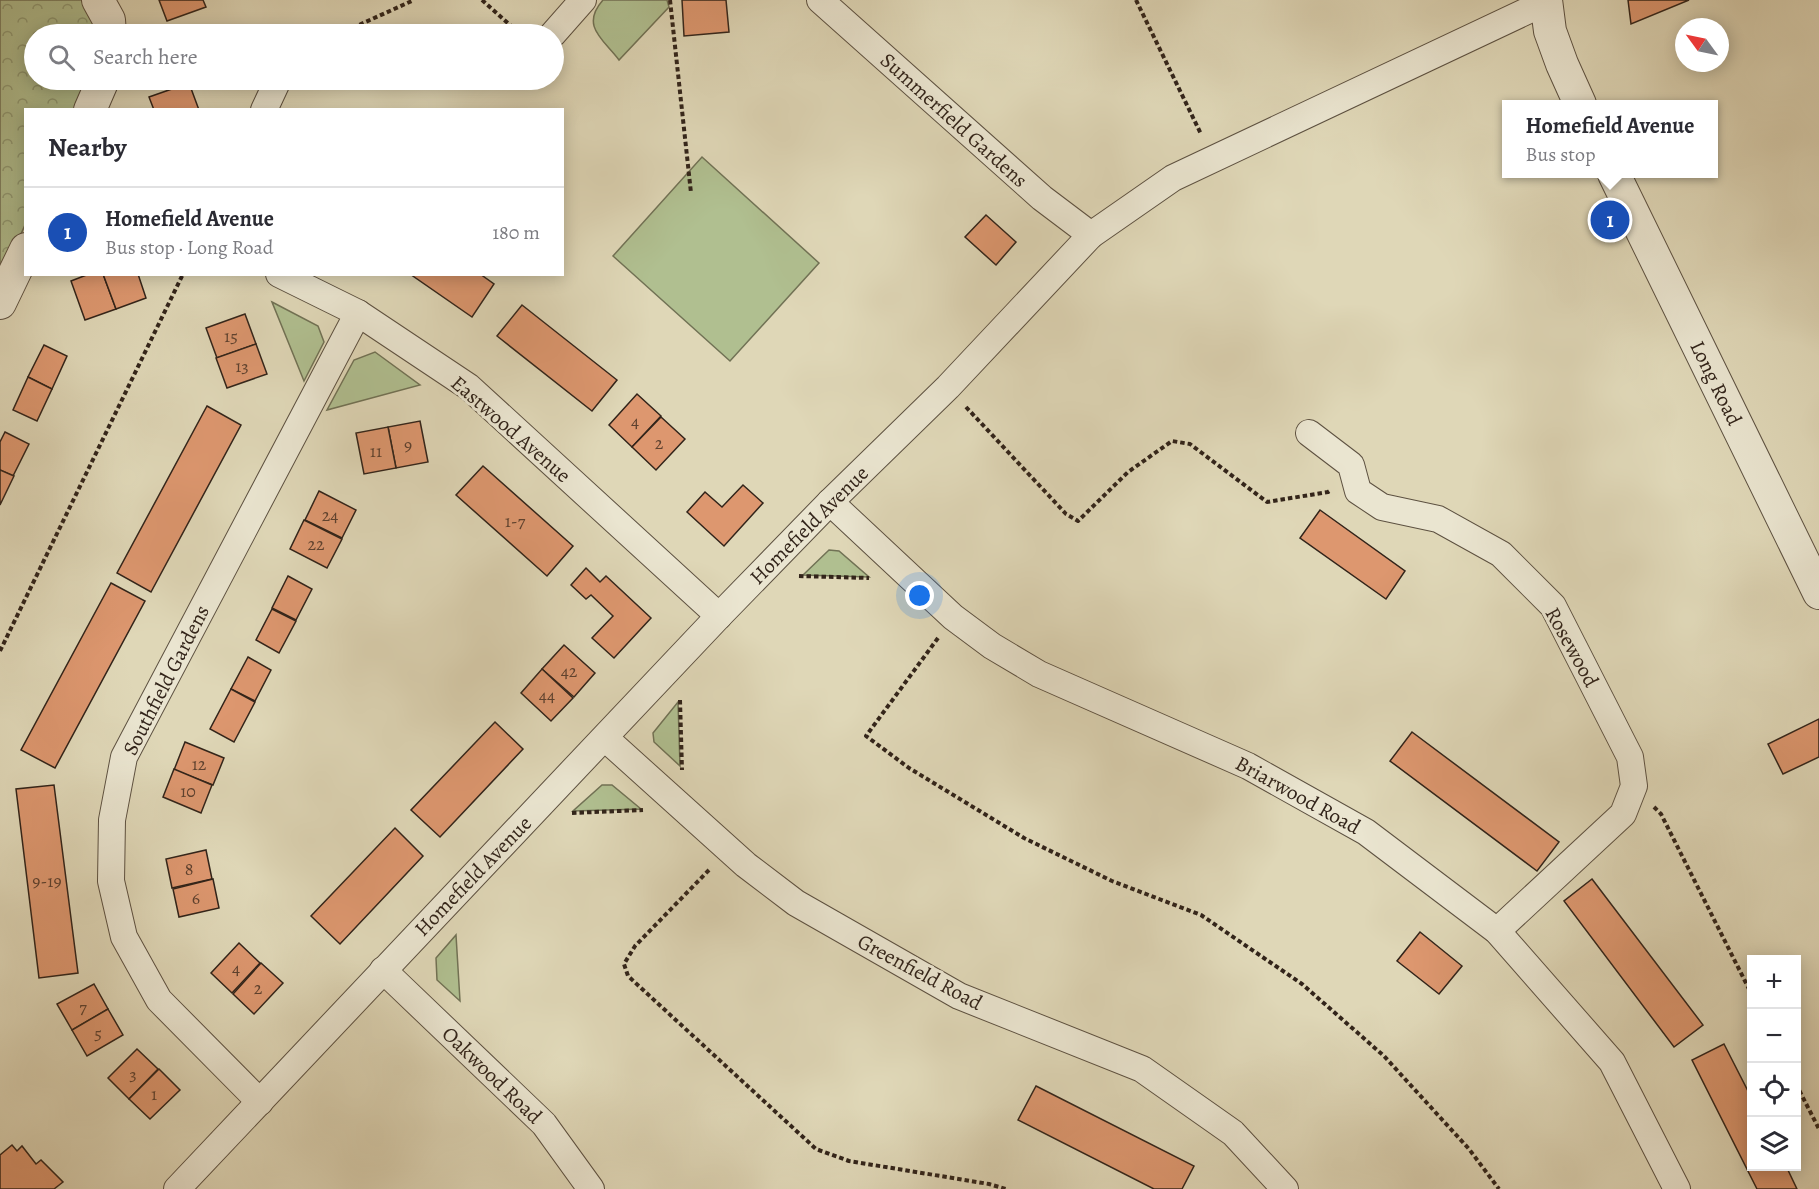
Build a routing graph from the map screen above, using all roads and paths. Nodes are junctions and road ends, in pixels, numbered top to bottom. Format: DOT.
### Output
graph roads {
  1 [pos="414,0"];
  2 [pos="482,0"];
  3 [pos="583,0"];
  4 [pos="670,0"];
  5 [pos="820,0"];
  6 [pos="1136,0"];
  7 [pos="1546,1"];
  8 [pos="361,24"];
  9 [pos="509,24"];
  10 [pos="562,24"];
  11 [pos="99,90"];
  12 [pos="274,90"];
  13 [pos="1578,100"];
  14 [pos="91,108"];
  15 [pos="265,108"];
  16 [pos="1213,159"];
  17 [pos="1616,178"];
  18 [pos="691,193"];
  19 [pos="1091,235"];
  20 [pos="24,253"];
  21 [pos="182,276"];
  22 [pos="283,276"];
  23 [pos="1,298"];
  24 [pos="358,313"];
  25 [pos="948,387"];
  26 [pos="1309,433"];
  27 [pos="1351,465"];
  28 [pos="830,502"];
  29 [pos="799,576"];
  30 [pos="873,578"];
  31 [pos="1819,593"];
  32 [pos="719,616"];
  33 [pos="953,617"];
  34 [pos="0,651"];
  35 [pos="680,698"];
  36 [pos="605,738"];
  37 [pos="682,771"];
  38 [pos="1634,786"];
  39 [pos="645,810"];
  40 [pos="568,813"];
  41 [pos="729,849"];
  42 [pos="1497,931"];
  43 [pos="383,970"];
  44 [pos="1747,985"];
  45 [pos="1801,1092"];
  46 [pos="260,1102"];
  47 [pos="1819,1129"];
  48 [pos="188,1185"];
  49 [pos="591,1189"];
  50 [pos="1006,1189"];
  51 [pos="1285,1189"];
  52 [pos="1499,1189"];
  53 [pos="1677,1189"];
  1 -- 8 [label="path"];
  2 -- 9 [label="path"];
  3 -- 10 [label="street"];
  4 -- 18 [label="path"];
  5 -- 19 [label="street, Summerfield Gardens"];
  6 -- 16 [label="path"];
  7 -- 13 [label="street"];
  7 -- 16 [label="street, Homefield Avenue"];
  11 -- 14 [label="street"];
  12 -- 15 [label="street"];
  16 -- 19 [label="street, Homefield Avenue"];
  17 -- 31 [label="street, Long Road"];
  19 -- 25 [label="street, Homefield Avenue"];
  20 -- 23 [label="street"];
  21 -- 34 [label="path"];
  22 -- 24 [label="street, Eastwood Avenue"];
  24 -- 32 [label="street, Eastwood Avenue"];
  24 -- 46 [label="street, Southfield Gardens"];
  25 -- 27 [label="path"];
  25 -- 28 [label="street, Homefield Avenue"];
  26 -- 27 [label="street"];
  27 -- 38 [label="street, Rosewood"];
  28 -- 32 [label="street, Homefield Avenue"];
  28 -- 33 [label="street, Briarwood Road"];
  29 -- 30 [label="path"];
  32 -- 36 [label="street, Homefield Avenue"];
  33 -- 42 [label="street, Briarwood Road"];
  33 -- 52 [label="path"];
  35 -- 37 [label="path"];
  36 -- 41 [label="street, Greenfield Road"];
  36 -- 43 [label="street, Homefield Avenue"];
  38 -- 42 [label="street, Rosewood"];
  38 -- 44 [label="path"];
  39 -- 40 [label="path"];
  41 -- 50 [label="path"];
  41 -- 51 [label="street, Greenfield Road"];
  42 -- 53 [label="street, Briarwood Road"];
  43 -- 46 [label="street, Homefield Avenue"];
  43 -- 49 [label="street, Oakwood Road"];
  45 -- 47 [label="path"];
  46 -- 48 [label="street, Homefield Avenue"];
}
